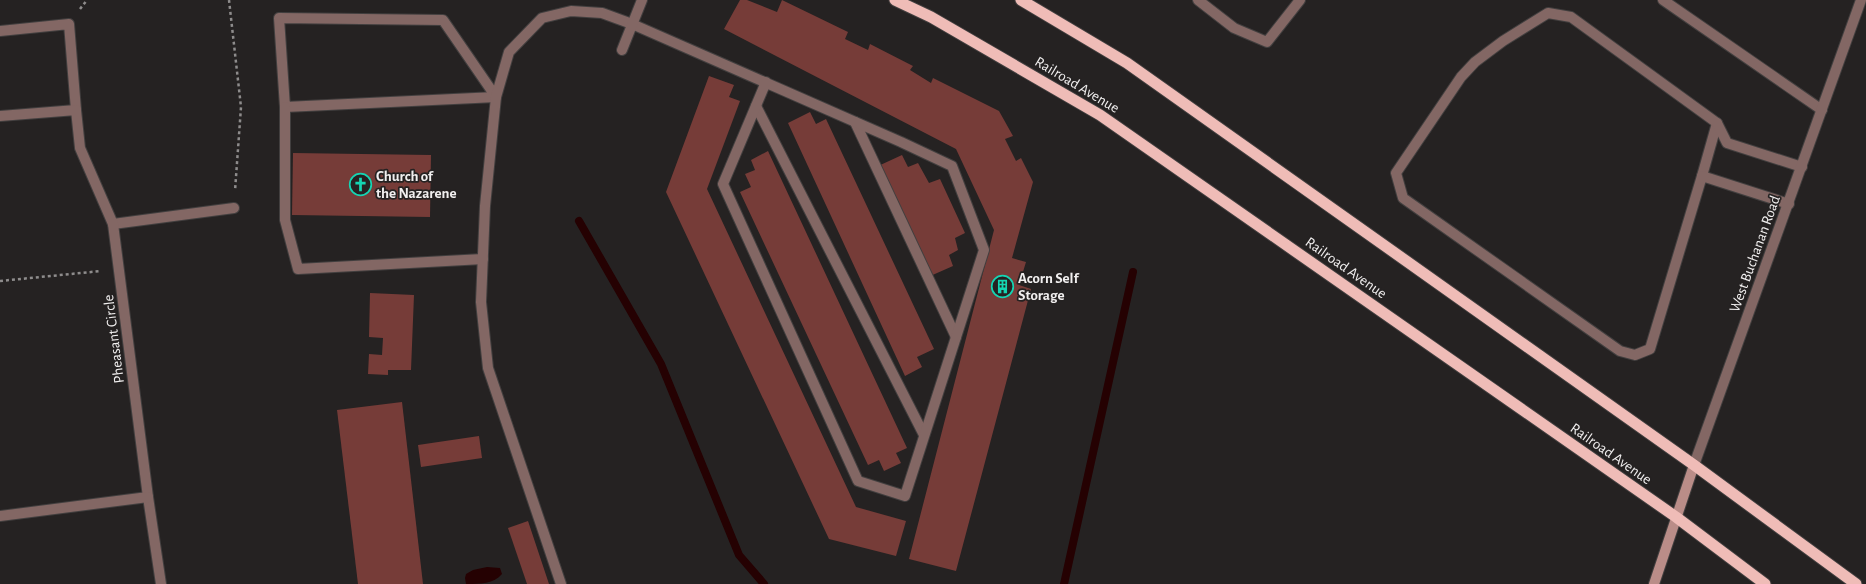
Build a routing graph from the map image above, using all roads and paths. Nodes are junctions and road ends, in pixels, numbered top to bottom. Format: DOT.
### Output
graph roads {
  1 [pos="229,0"];
  2 [pos="642,0"];
  3 [pos="895,0"];
  4 [pos="1021,0"];
  5 [pos="1198,0"];
  6 [pos="1300,0"];
  7 [pos="1663,0"];
  8 [pos="1861,0"];
  9 [pos="632,24"];
  10 [pos="0,31"];
  11 [pos="622,50"];
  12 [pos="766,82"];
  13 [pos="496,97"];
  14 [pos="756,106"];
  15 [pos="285,107"];
  16 [pos="76,110"];
  17 [pos="1822,110"];
  18 [pos="0,116"];
  19 [pos="855,122"];
  20 [pos="1717,124"];
  21 [pos="1802,167"];
  22 [pos="1702,176"];
  23 [pos="1789,204"];
  24 [pos="234,208"];
  25 [pos="113,224"];
  26 [pos="483,259"];
  27 [pos="120,270"];
  28 [pos="0,281"];
  29 [pos="956,337"];
  30 [pos="924,435"];
  31 [pos="1694,465"];
  32 [pos="148,497"];
  33 [pos="0,516"];
  34 [pos="1676,517"];
  35 [pos="161,584"];
  36 [pos="561,584"];
  37 [pos="1654,584"];
  38 [pos="1765,584"];
  39 [pos="1856,584"];
  1 -- 24 [label="path"];
  2 -- 9 [label="street"];
  3 -- 34 [label="highway, Railroad Avenue"];
  4 -- 31 [label="highway"];
  5 -- 6 [label="street"];
  7 -- 17 [label="street"];
  8 -- 17 [label="street, West Buchanan Road"];
  9 -- 11 [label="street"];
  9 -- 12 [label="street"];
  9 -- 13 [label="street"];
  10 -- 16 [label="street, Pheasant Circle"];
  12 -- 14 [label="street"];
  12 -- 19 [label="street"];
  13 -- 15 [label="street"];
  13 -- 15 [label="street"];
  13 -- 26 [label="street"];
  14 -- 30 [label="street"];
  14 -- 30 [label="street"];
  15 -- 26 [label="street"];
  16 -- 18 [label="street"];
  16 -- 25 [label="street, Pheasant Circle"];
  17 -- 21 [label="street, West Buchanan Road"];
  19 -- 29 [label="street"];
  19 -- 29 [label="street"];
  20 -- 21 [label="street"];
  20 -- 22 [label="street"];
  20 -- 22 [label="street"];
  21 -- 23 [label="street, West Buchanan Road"];
  22 -- 23 [label="street"];
  23 -- 31 [label="street, West Buchanan Road"];
  24 -- 25 [label="street"];
  25 -- 27 [label="street, Pheasant Circle"];
  26 -- 36 [label="street"];
  27 -- 28 [label="path"];
  27 -- 32 [label="street, Pheasant Circle"];
  29 -- 30 [label="street"];
  31 -- 34 [label="main road, West Buchanan Road"];
  31 -- 39 [label="highway"];
  32 -- 33 [label="street"];
  32 -- 35 [label="street, Pheasant Circle"];
  34 -- 37 [label="main road, West Buchanan Road"];
  34 -- 38 [label="highway, Railroad Avenue"];
}
